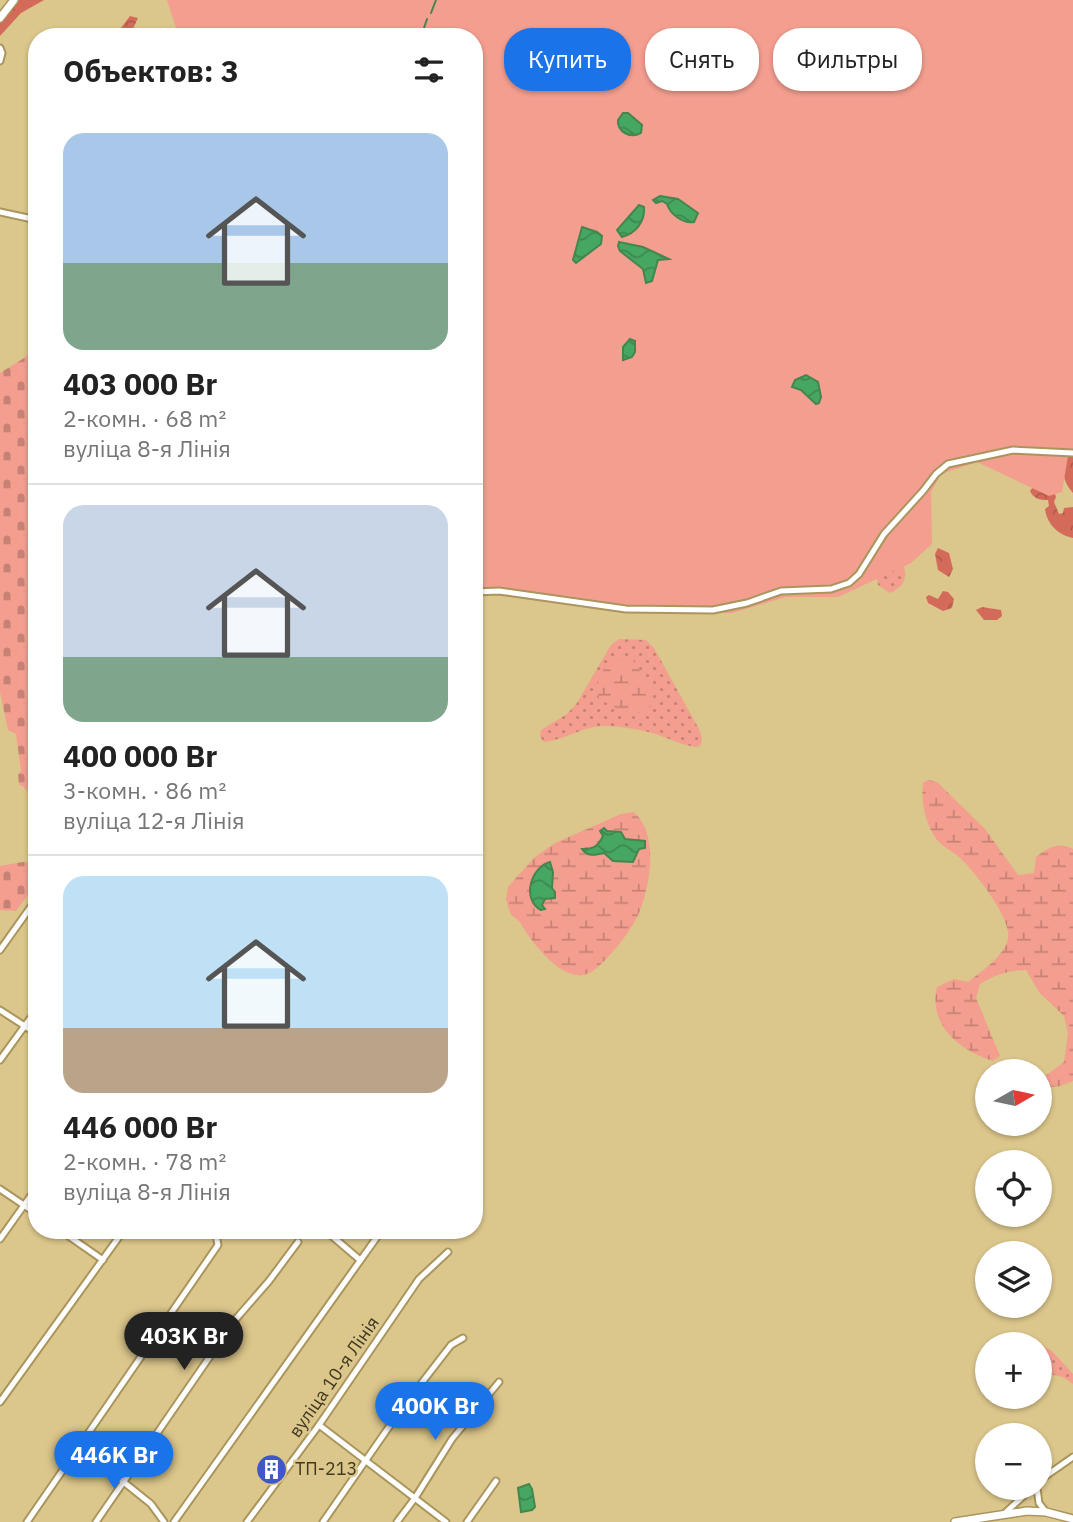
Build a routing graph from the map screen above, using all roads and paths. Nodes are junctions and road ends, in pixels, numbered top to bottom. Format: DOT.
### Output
graph roads {
  1 [pos="14,0"];
  2 [pos="0,18"];
  3 [pos="1,51"];
  4 [pos="0,61"];
  5 [pos="0,212"];
  6 [pos="28,217"];
  7 [pos="1073,453"];
  8 [pos="483,592"];
  9 [pos="28,911"];
  10 [pos="0,950"];
  11 [pos="0,1010"];
  12 [pos="28,1022"];
  13 [pos="25,1026"];
  14 [pos="28,1028"];
  15 [pos="0,1060"];
  16 [pos="0,1189"];
  17 [pos="28,1199"];
  18 [pos="24,1205"];
  19 [pos="28,1208"];
  20 [pos="0,1238"];
  21 [pos="73,1239"];
  22 [pos="118,1239"];
  23 [pos="217,1239"];
  24 [pos="336,1239"];
  25 [pos="376,1239"];
  26 [pos="298,1242"];
  27 [pos="448,1252"];
  28 [pos="360,1259"];
  29 [pos="103,1260"];
  30 [pos="463,1338"];
  31 [pos="499,1382"];
  32 [pos="0,1402"];
  33 [pos="319,1425"];
  34 [pos="80,1447"];
  35 [pos="1073,1457"];
  36 [pos="367,1461"];
  37 [pos="1052,1472"];
  38 [pos="496,1481"];
  39 [pos="124,1483"];
  40 [pos="415,1498"];
  41 [pos="1021,1500"];
  42 [pos="1038,1500"];
  43 [pos="1046,1512"];
  44 [pos="1005,1513"];
  45 [pos="1073,1520"];
  46 [pos="27,1522"];
  47 [pos="96,1522"];
  48 [pos="164,1522"];
  49 [pos="174,1522"];
  50 [pos="247,1522"];
  51 [pos="323,1522"];
  52 [pos="397,1522"];
  53 [pos="446,1522"];
  54 [pos="467,1522"];
  55 [pos="955,1522"];
  1 -- 2 [label="street"];
  3 -- 4 [label="street"];
  5 -- 6 [label="street"];
  7 -- 8 [label="street"];
  9 -- 10 [label="street"];
  11 -- 13 [label="street"];
  12 -- 13 [label="street"];
  13 -- 14 [label="street"];
  13 -- 15 [label="street"];
  16 -- 18 [label="street"];
  17 -- 18 [label="street"];
  18 -- 19 [label="street"];
  18 -- 20 [label="street"];
  21 -- 29 [label="street"];
  22 -- 29 [label="street"];
  23 -- 34 [label="street"];
  24 -- 28 [label="street"];
  25 -- 28 [label="street"];
  26 -- 39 [label="street"];
  27 -- 33 [label="street, вуліца 10-я Лінія"];
  28 -- 49 [label="street"];
  29 -- 32 [label="street"];
  30 -- 36 [label="street"];
  31 -- 40 [label="street"];
  33 -- 36 [label="street"];
  33 -- 50 [label="street, вуліца 10-я Лінія"];
  34 -- 39 [label="street"];
  34 -- 46 [label="street"];
  35 -- 37 [label="street"];
  36 -- 40 [label="street"];
  36 -- 51 [label="street"];
  38 -- 54 [label="street"];
  39 -- 47 [label="street"];
  39 -- 48 [label="street"];
  40 -- 52 [label="street"];
  40 -- 53 [label="street"];
  41 -- 44 [label="street"];
  42 -- 43 [label="street"];
  43 -- 44 [label="street"];
  43 -- 45 [label="street"];
  44 -- 55 [label="street"];
}
